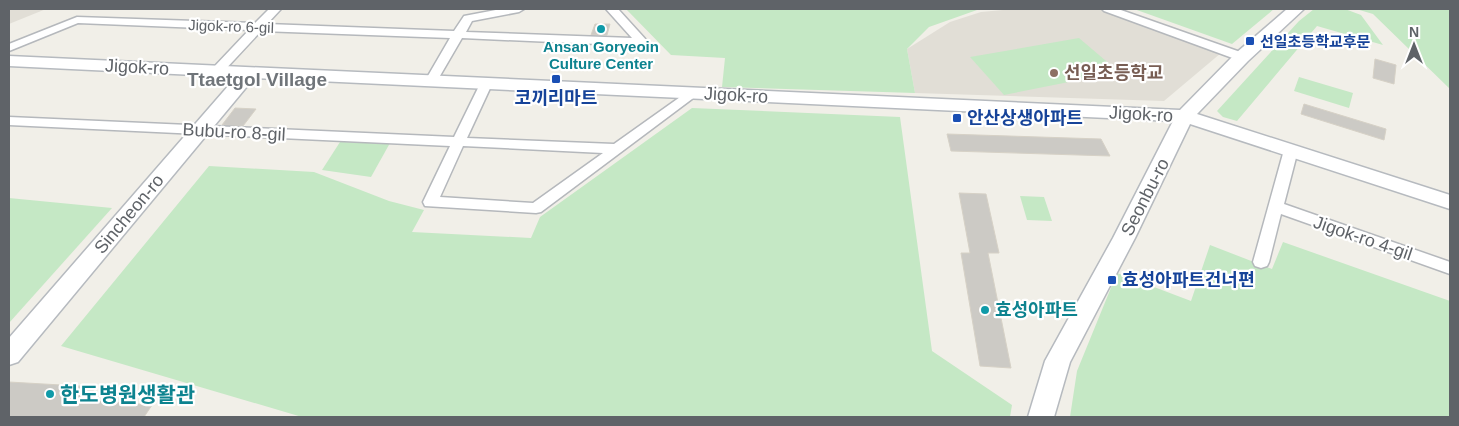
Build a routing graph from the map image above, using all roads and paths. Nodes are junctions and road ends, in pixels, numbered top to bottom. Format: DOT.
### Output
graph roads {
  1 [pos="275,9"];
  2 [pos="518,9"];
  3 [pos="612,9"];
  4 [pos="1108,9"];
  5 [pos="1296,9"];
  6 [pos="258,27"];
  7 [pos="458,35"];
  8 [pos="9,48"];
  9 [pos="1242,58"];
  10 [pos="9,62"];
  11 [pos="217,71"];
  12 [pos="249,73"];
  13 [pos="431,81"];
  14 [pos="486,84"];
  15 [pos="694,93"];
  16 [pos="1185,116"];
  17 [pos="9,121"];
  18 [pos="200,130"];
  19 [pos="459,142"];
  20 [pos="618,150"];
  21 [pos="1291,150"];
  22 [pos="1450,202"];
  23 [pos="1276,207"];
  24 [pos="1261,262"];
  25 [pos="1450,268"];
  26 [pos="9,355"];
  27 [pos="1040,417"];
  1 -- 6 [label="street"];
  2 -- 7 [label="street"];
  3 -- 7 [label="street, Jigok-ro 6-gil"];
  4 -- 9 [label="street"];
  5 -- 9 [label="main road, Seonbu-ro"];
  6 -- 7 [label="street, Jigok-ro 6-gil"];
  6 -- 8 [label="street, Jigok-ro 6-gil"];
  6 -- 11 [label="street"];
  7 -- 13 [label="street"];
  9 -- 16 [label="main road, Seonbu-ro"];
  10 -- 11 [label="main road, Jigok-ro"];
  11 -- 12 [label="main road, Jigok-ro"];
  12 -- 13 [label="main road, Jigok-ro"];
  12 -- 18 [label="main road, Sincheon-ro"];
  13 -- 14 [label="main road, Jigok-ro"];
  14 -- 15 [label="main road, Jigok-ro"];
  14 -- 19 [label="street"];
  15 -- 16 [label="main road, Jigok-ro"];
  15 -- 20 [label="street"];
  16 -- 21 [label="main road, Jigok-ro"];
  16 -- 27 [label="main road, Seonbu-ro"];
  17 -- 18 [label="street, Bubu-ro 8-gil"];
  18 -- 19 [label="street, Bubu-ro 8-gil"];
  18 -- 26 [label="main road, Sincheon-ro"];
  19 -- 20 [label="street, Bubu-ro 8-gil"];
  19 -- 20 [label="street"];
  21 -- 22 [label="main road, Jigok-ro"];
  21 -- 23 [label="street"];
  23 -- 24 [label="street"];
  23 -- 25 [label="street, Jigok-ro 4-gil"];
}
